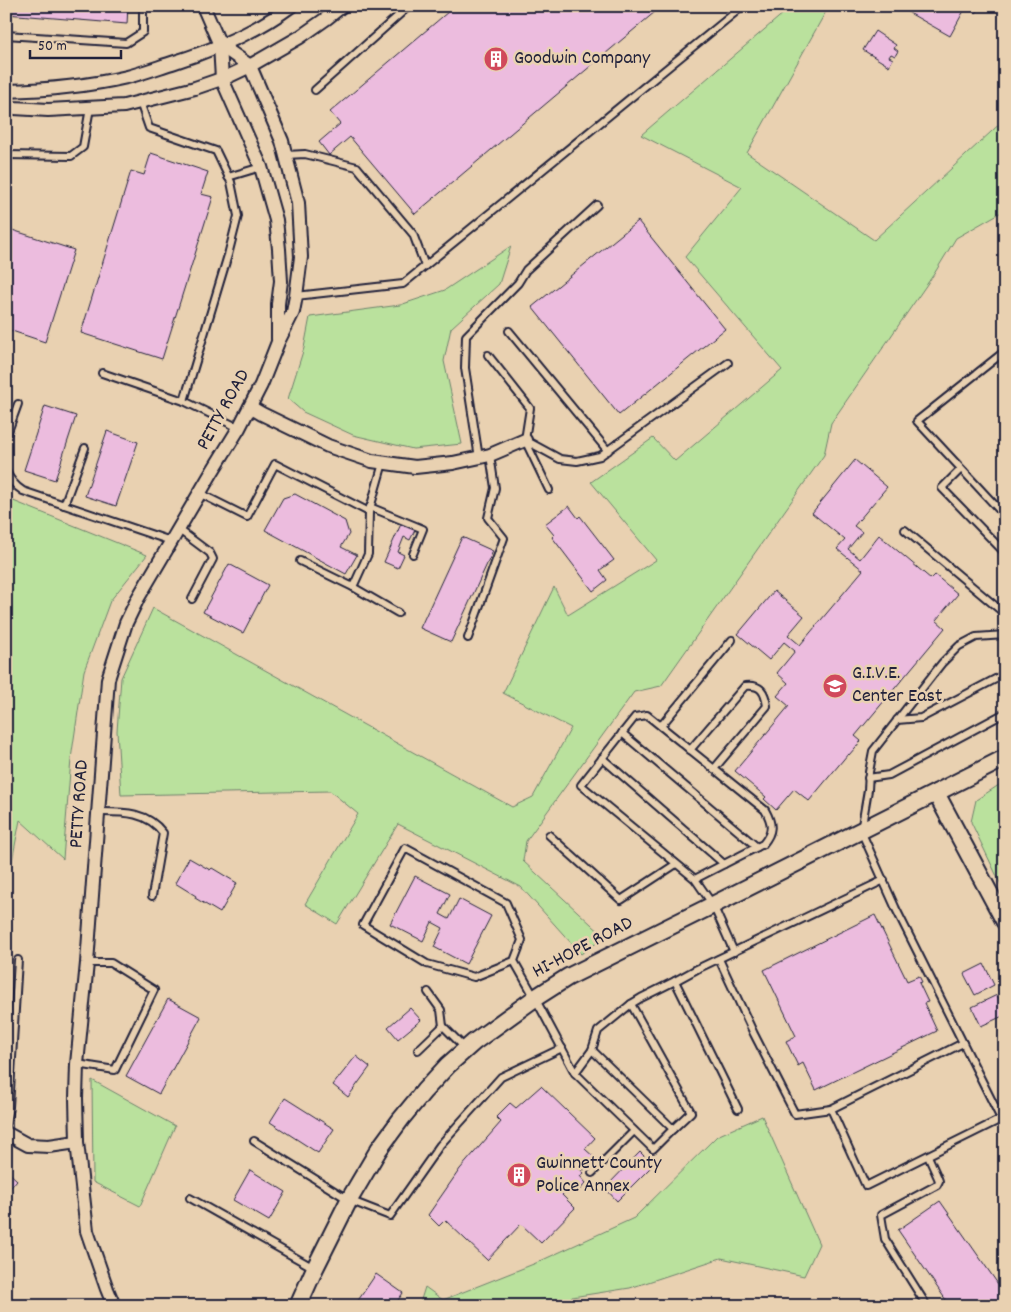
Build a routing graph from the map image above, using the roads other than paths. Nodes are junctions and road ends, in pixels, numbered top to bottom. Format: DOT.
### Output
graph roads {
  1 [pos="143,6"];
  2 [pos="203,6"];
  3 [pos="291,6"];
  4 [pos="342,6"];
  5 [pos="409,6"];
  6 [pos="743,6"];
  7 [pos="6,36"];
  8 [pos="220,45"];
  9 [pos="250,66"];
  10 [pos="222,79"];
  11 [pos="315,90"];
  12 [pos="6,91"];
  13 [pos="140,102"];
  14 [pos="6,106"];
  15 [pos="90,108"];
  16 [pos="6,155"];
  17 [pos="286,155"];
  18 [pos="261,167"];
  19 [pos="228,177"];
  20 [pos="597,204"];
  21 [pos="425,266"];
  22 [pos="296,296"];
  23 [pos="509,331"];
  24 [pos="278,342"];
  25 [pos="1005,351"];
  26 [pos="488,355"];
  27 [pos="728,363"];
  28 [pos="102,373"];
  29 [pos="184,402"];
  30 [pos="18,404"];
  31 [pos="250,406"];
  32 [pos="239,428"];
  33 [pos="6,437"];
  34 [pos="525,440"];
  35 [pos="85,448"];
  36 [pos="608,451"];
  37 [pos="485,456"];
  38 [pos="383,463"];
  39 [pos="961,469"];
  40 [pos="6,471"];
  41 [pos="549,490"];
  42 [pos="199,493"];
  43 [pos="64,505"];
  44 [pos="370,510"];
  45 [pos="1005,516"];
  46 [pos="178,529"];
  47 [pos="905,530"];
  48 [pos="171,542"];
  49 [pos="1005,553"];
  50 [pos="413,554"];
  51 [pos="300,561"];
  52 [pos="353,587"];
  53 [pos="192,598"];
  54 [pos="398,613"];
  55 [pos="1005,614"];
  56 [pos="1005,634"];
  57 [pos="468,638"];
  58 [pos="732,640"];
  59 [pos="1005,674"];
  60 [pos="1005,713"];
  61 [pos="897,720"];
  62 [pos="661,726"];
  63 [pos="622,733"];
  64 [pos="690,750"];
  65 [pos="602,758"];
  66 [pos="1005,758"];
  67 [pos="714,769"];
  68 [pos="868,778"];
  69 [pos="936,793"];
  70 [pos="98,812"];
  71 [pos="861,831"];
  72 [pos="549,835"];
  73 [pos="757,847"];
  74 [pos="676,864"];
  75 [pos="724,864"];
  76 [pos="695,880"];
  77 [pos="884,880"];
  78 [pos="152,896"];
  79 [pos="713,905"];
  80 [pos="1005,922"];
  81 [pos="734,952"];
  82 [pos="719,959"];
  83 [pos="18,960"];
  84 [pos="514,961"];
  85 [pos="87,963"];
  86 [pos="675,981"];
  87 [pos="428,992"];
  88 [pos="535,998"];
  89 [pos="631,1004"];
  90 [pos="443,1026"];
  91 [pos="963,1043"];
  92 [pos="562,1048"];
  93 [pos="466,1049"];
  94 [pos="418,1050"];
  95 [pos="592,1050"];
  96 [pos="77,1064"];
  97 [pos="574,1074"];
  98 [pos="8,1102"];
  99 [pos="831,1109"];
  100 [pos="738,1110"];
  101 [pos="6,1123"];
  102 [pos="673,1129"];
  103 [pos="634,1131"];
  104 [pos="6,1133"];
  105 [pos="254,1141"];
  106 [pos="77,1142"];
  107 [pos="928,1156"];
  108 [pos="592,1173"];
  109 [pos="190,1198"];
  110 [pos="349,1200"];
  111 [pos="315,1268"];
  112 [pos="114,1306"];
  113 [pos="298,1306"];
  114 [pos="927,1306"];
  1 -- 7 [label="lane"];
  2 -- 8 [label="street, PETTY ROAD"];
  3 -- 8 [label="street"];
  4 -- 9 [label="street"];
  5 -- 11 [label="lane"];
  6 -- 21 [label="lane"];
  8 -- 9 [label="street"];
  8 -- 10 [label="street, PETTY ROAD"];
  8 -- 12 [label="street"];
  9 -- 10 [label="street"];
  9 -- 17 [label="street, PETTY ROAD"];
  10 -- 13 [label="street"];
  10 -- 18 [label="street, PETTY ROAD"];
  13 -- 15 [label="street"];
  13 -- 19 [label="lane"];
  14 -- 15 [label="street"];
  15 -- 16 [label="lane"];
  17 -- 21 [label="lane"];
  17 -- 22 [label="street, PETTY ROAD"];
  18 -- 19 [label="lane"];
  18 -- 24 [label="street, PETTY ROAD"];
  19 -- 29 [label="lane"];
  20 -- 37 [label="lane"];
  21 -- 22 [label="lane"];
  22 -- 24 [label="street, PETTY ROAD"];
  23 -- 36 [label="lane"];
  24 -- 31 [label="street, PETTY ROAD"];
  25 -- 39 [label="lane"];
  26 -- 34 [label="lane"];
  27 -- 36 [label="lane"];
  28 -- 29 [label="lane"];
  29 -- 32 [label="lane"];
  30 -- 33 [label="lane"];
  31 -- 32 [label="street, PETTY ROAD"];
  31 -- 38 [label="street"];
  32 -- 42 [label="street, PETTY ROAD"];
  34 -- 36 [label="lane"];
  34 -- 37 [label="street"];
  34 -- 41 [label="lane"];
  35 -- 43 [label="lane"];
  37 -- 38 [label="street"];
  37 -- 57 [label="lane"];
  38 -- 44 [label="lane"];
  39 -- 45 [label="lane"];
  39 -- 49 [label="lane"];
  40 -- 43 [label="lane"];
  42 -- 44 [label="lane"];
  42 -- 46 [label="street, PETTY ROAD"];
  43 -- 48 [label="lane"];
  44 -- 50 [label="lane"];
  44 -- 52 [label="lane"];
  46 -- 48 [label="street, PETTY ROAD"];
  46 -- 53 [label="lane"];
  47 -- 55 [label="lane"];
  48 -- 70 [label="street, PETTY ROAD"];
  51 -- 52 [label="lane"];
  52 -- 54 [label="lane"];
  56 -- 61 [label="lane"];
  58 -- 62 [label="lane"];
  59 -- 61 [label="lane"];
  60 -- 68 [label="lane"];
  61 -- 68 [label="lane"];
  62 -- 63 [label="lane"];
  62 -- 64 [label="lane"];
  63 -- 65 [label="lane"];
  63 -- 73 [label="lane"];
  64 -- 67 [label="lane"];
  64 -- 67 [label="lane"];
  65 -- 74 [label="lane"];
  65 -- 75 [label="lane"];
  66 -- 69 [label="street, HI-HOPE ROAD"];
  67 -- 73 [label="lane"];
  68 -- 71 [label="lane"];
  69 -- 71 [label="street, HI-HOPE ROAD"];
  69 -- 80 [label="street"];
  70 -- 78 [label="lane"];
  70 -- 85 [label="street, PETTY ROAD"];
  71 -- 77 [label="lane"];
  71 -- 79 [label="street, HI-HOPE ROAD"];
  72 -- 74 [label="lane"];
  73 -- 75 [label="lane"];
  74 -- 76 [label="lane"];
  75 -- 76 [label="lane"];
  76 -- 79 [label="lane"];
  77 -- 81 [label="lane"];
  77 -- 91 [label="lane"];
  79 -- 81 [label="lane"];
  79 -- 88 [label="street, HI-HOPE ROAD"];
  81 -- 82 [label="lane"];
  82 -- 86 [label="lane"];
  82 -- 99 [label="lane"];
  83 -- 98 [label="lane"];
  84 -- 84 [label="lane"];
  84 -- 88 [label="lane"];
  85 -- 96 [label="street, PETTY ROAD"];
  85 -- 96 [label="lane"];
  86 -- 89 [label="lane"];
  86 -- 100 [label="lane"];
  87 -- 90 [label="lane"];
  88 -- 92 [label="lane"];
  88 -- 93 [label="street, HI-HOPE ROAD"];
  89 -- 95 [label="lane"];
  89 -- 102 [label="lane"];
  90 -- 93 [label="lane"];
  90 -- 94 [label="lane"];
  91 -- 99 [label="lane"];
  91 -- 107 [label="lane"];
  92 -- 97 [label="lane"];
  92 -- 110 [label="lane"];
  93 -- 110 [label="street, HI-HOPE ROAD"];
  95 -- 97 [label="lane"];
  95 -- 102 [label="lane"];
  96 -- 106 [label="street, PETTY ROAD"];
  97 -- 103 [label="lane"];
  98 -- 101 [label="lane"];
  99 -- 107 [label="lane"];
  102 -- 103 [label="lane"];
  103 -- 108 [label="lane"];
  104 -- 106 [label="street"];
  105 -- 110 [label="lane"];
  106 -- 112 [label="street, PETTY ROAD"];
  107 -- 114 [label="lane"];
  109 -- 111 [label="lane"];
  110 -- 111 [label="street, HI-HOPE ROAD"];
  111 -- 113 [label="street, HI-HOPE ROAD"];
}
